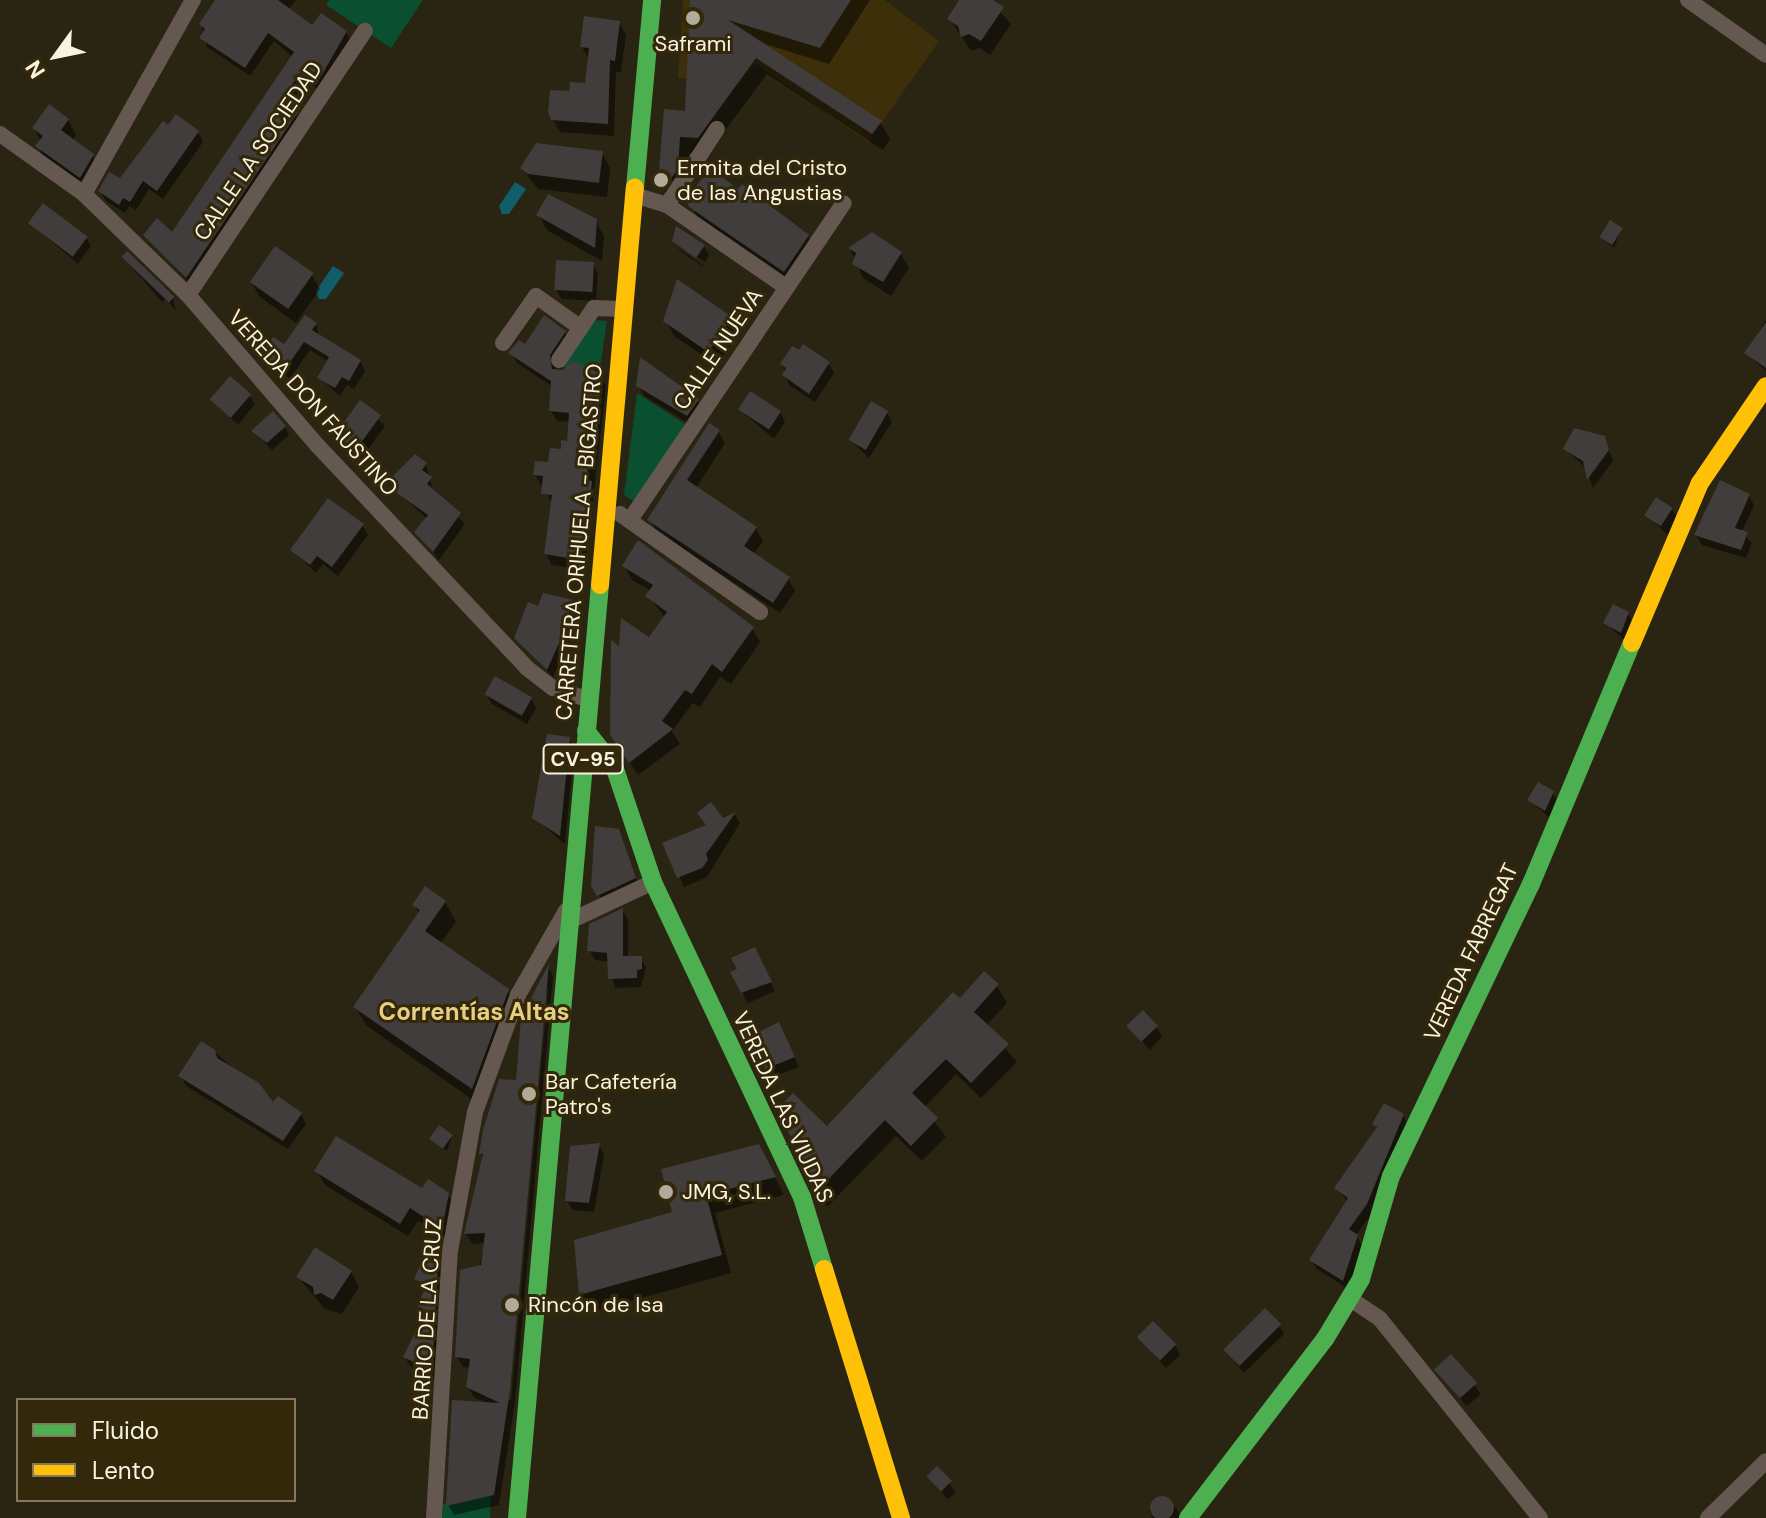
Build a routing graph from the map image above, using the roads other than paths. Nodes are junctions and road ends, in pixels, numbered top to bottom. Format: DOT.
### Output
graph roads {
  1 [pos="193,0"];
  2 [pos="652,0"];
  3 [pos="1688,0"];
  4 [pos="365,31"];
  5 [pos="1766,55"];
  6 [pos="717,129"];
  7 [pos="0,134"];
  8 [pos="84,194"];
  9 [pos="634,195"];
  10 [pos="844,203"];
  11 [pos="667,205"];
  12 [pos="786,287"];
  13 [pos="188,295"];
  14 [pos="624,309"];
  15 [pos="581,328"];
  16 [pos="503,343"];
  17 [pos="559,360"];
  18 [pos="1766,386"];
  19 [pos="607,505"];
  20 [pos="630,520"];
  21 [pos="760,612"];
  22 [pos="590,700"];
  23 [pos="586,731"];
  24 [pos="653,882"];
  25 [pos="569,914"];
  26 [pos="1349,1298"];
  27 [pos="1766,1461"];
  28 [pos="434,1518"];
  29 [pos="517,1518"];
  30 [pos="901,1518"];
  31 [pos="1188,1518"];
  32 [pos="1540,1518"];
  33 [pos="1708,1518"];
  1 -- 8 [label="street"];
  2 -- 9 [label="street, CARRETERA ORIHUELA - BIGASTRO / CV-95"];
  3 -- 5 [label="street"];
  4 -- 13 [label="street, CALLE LA SOCIEDAD"];
  6 -- 11 [label="street"];
  7 -- 8 [label="street, VEREDA DON FAUSTINO"];
  8 -- 13 [label="street, VEREDA DON FAUSTINO"];
  9 -- 11 [label="street"];
  9 -- 14 [label="street, CARRETERA ORIHUELA - BIGASTRO / CV-95"];
  10 -- 12 [label="street, CALLE NUEVA"];
  11 -- 12 [label="street"];
  12 -- 20 [label="street, CALLE NUEVA"];
  13 -- 22 [label="street, VEREDA DON FAUSTINO"];
  14 -- 15 [label="street"];
  14 -- 19 [label="street, CARRETERA ORIHUELA - BIGASTRO / CV-95"];
  15 -- 16 [label="street"];
  15 -- 17 [label="street"];
  18 -- 26 [label="street, VEREDA FABREGAT"];
  19 -- 20 [label="street"];
  19 -- 22 [label="street, CARRETERA ORIHUELA - BIGASTRO / CV-95"];
  20 -- 21 [label="street"];
  22 -- 23 [label="street, CARRETERA ORIHUELA - BIGASTRO / CV-95"];
  23 -- 24 [label="street, VEREDA LAS VIUDAS"];
  23 -- 25 [label="street, CARRETERA ORIHUELA - BIGASTRO / CV-95"];
  24 -- 25 [label="street"];
  24 -- 30 [label="street, VEREDA LAS VIUDAS"];
  25 -- 28 [label="street, BARRIO DE LA CRUZ"];
  25 -- 29 [label="street, CARRETERA ORIHUELA - BIGASTRO / CV-95"];
  26 -- 31 [label="street, VEREDA FABREGAT"];
  26 -- 32 [label="street"];
  27 -- 33 [label="street"];
}
